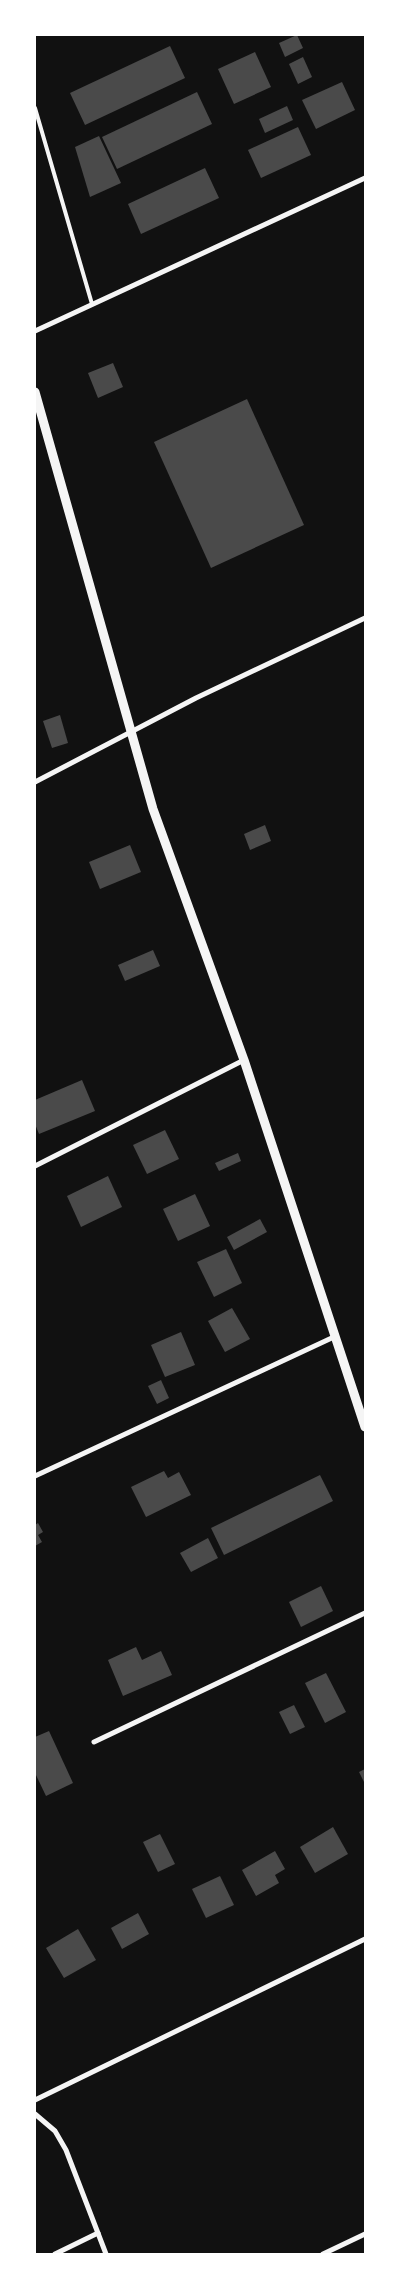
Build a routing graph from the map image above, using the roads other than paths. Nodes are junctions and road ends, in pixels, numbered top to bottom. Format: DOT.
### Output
graph roads {
  1 [pos="35,108"];
  2 [pos="365,178"];
  3 [pos="92,304"];
  4 [pos="35,331"];
  5 [pos="35,392"];
  6 [pos="365,618"];
  7 [pos="132,732"];
  8 [pos="35,782"];
  9 [pos="244,1060"];
  10 [pos="35,1166"];
  11 [pos="336,1336"];
  12 [pos="365,1427"];
  13 [pos="35,1476"];
  14 [pos="365,1613"];
  15 [pos="94,1742"];
  16 [pos="365,1939"];
  17 [pos="35,2100"];
  18 [pos="35,2114"];
  19 [pos="98,2233"];
  20 [pos="365,2234"];
  21 [pos="54,2254"];
  22 [pos="106,2254"];
  23 [pos="323,2254"];
  1 -- 3 [label="lane"];
  2 -- 3 [label="street"];
  3 -- 4 [label="street"];
  5 -- 7 [label="street"];
  6 -- 7 [label="street"];
  7 -- 8 [label="street"];
  7 -- 9 [label="street"];
  9 -- 10 [label="street"];
  9 -- 11 [label="street"];
  11 -- 12 [label="street"];
  11 -- 13 [label="street"];
  14 -- 15 [label="street"];
  16 -- 17 [label="street"];
  18 -- 19 [label="street"];
  19 -- 21 [label="street"];
  19 -- 22 [label="street"];
  20 -- 23 [label="street"];
}
